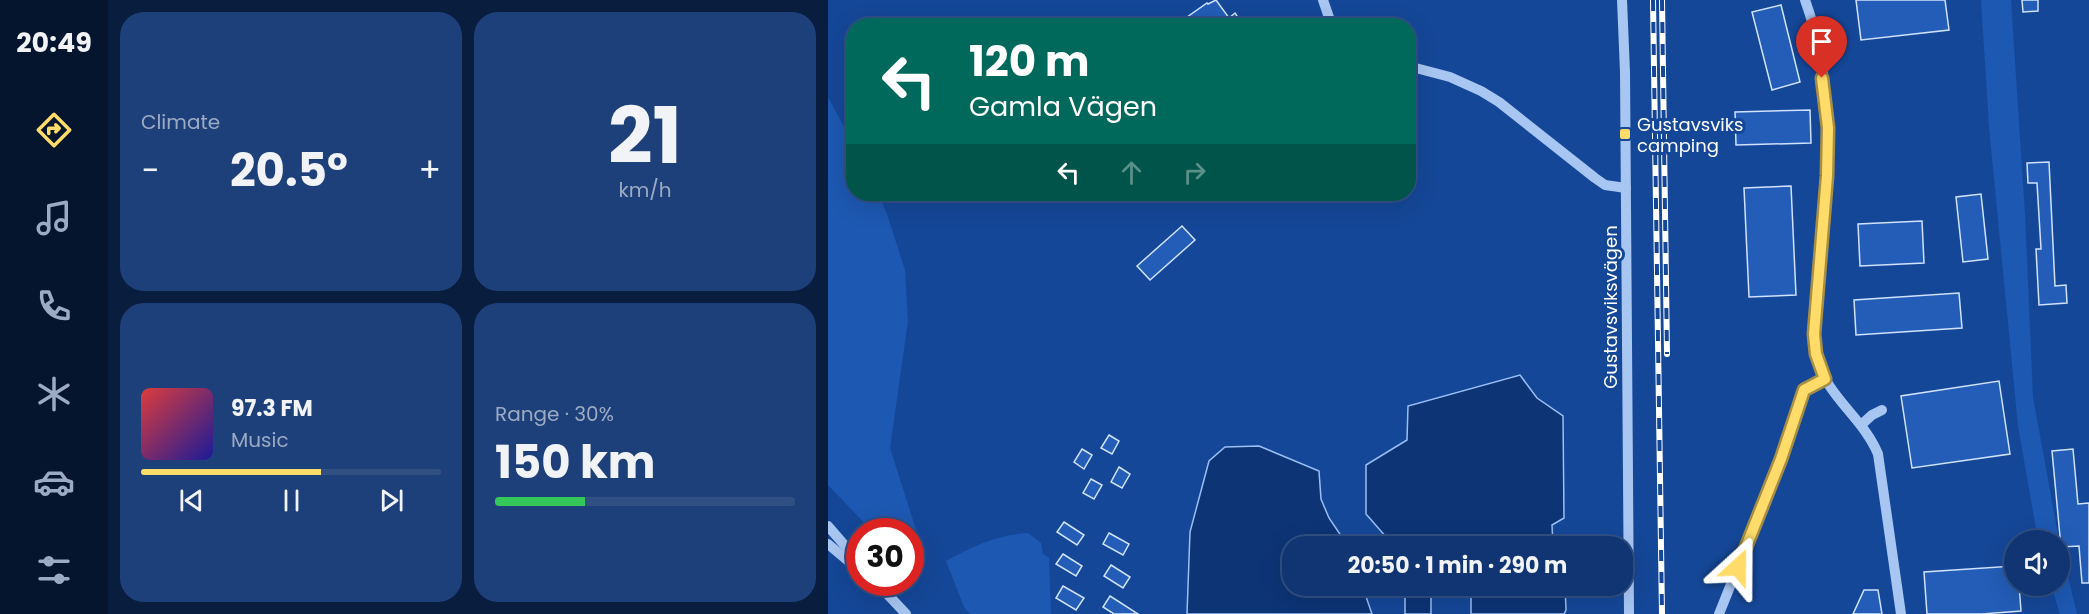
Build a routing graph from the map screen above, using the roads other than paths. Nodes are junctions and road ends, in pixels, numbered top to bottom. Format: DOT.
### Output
graph roads {
  1 [pos="1323,0"];
  2 [pos="1622,0"];
  3 [pos="1805,0"];
  4 [pos="1329,18"];
  5 [pos="1416,68"];
  6 [pos="1626,188"];
  7 [pos="1825,379"];
  8 [pos="1882,410"];
  9 [pos="1861,425"];
  10 [pos="828,526"];
  11 [pos="828,544"];
  12 [pos="846,547"];
  13 [pos="846,559"];
  14 [pos="888,596"];
  15 [pos="906,614"];
  16 [pos="1629,614"];
  17 [pos="1719,614"];
  18 [pos="1901,614"];
  1 -- 4 [label="street"];
  2 -- 6 [label="street, Gustavsviksvägen"];
  3 -- 7 [label="street"];
  5 -- 6 [label="street"];
  6 -- 16 [label="street, Gustavsviksvägen"];
  7 -- 9 [label="street"];
  7 -- 17 [label="street"];
  8 -- 9 [label="street"];
  9 -- 18 [label="street"];
  10 -- 12 [label="street"];
  11 -- 13 [label="street"];
  14 -- 15 [label="street"];
}
